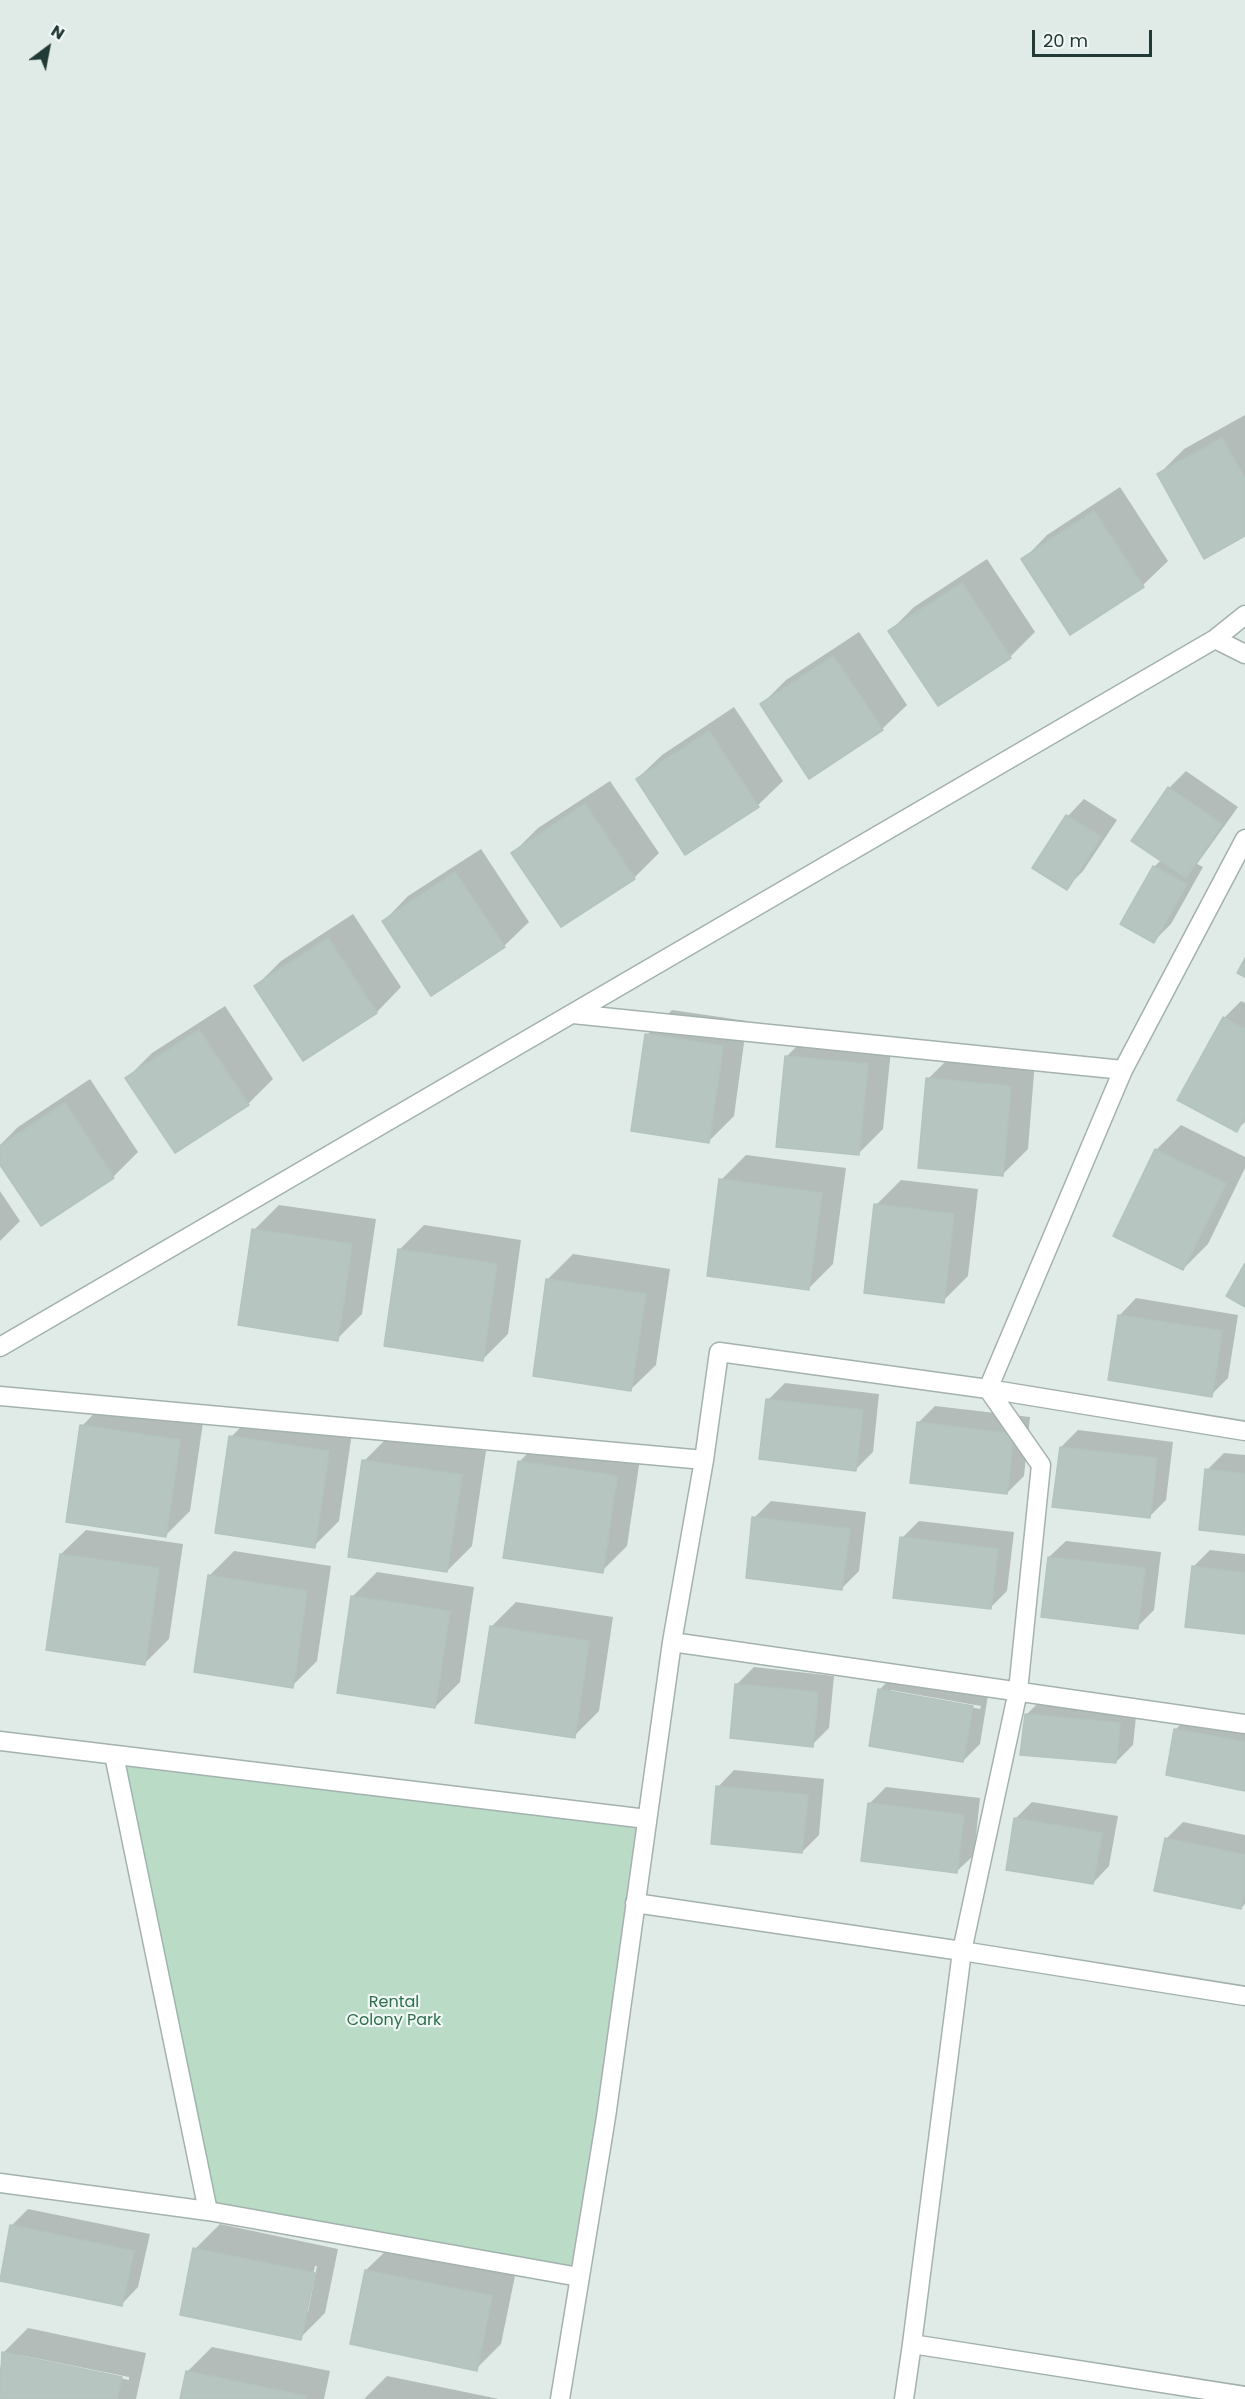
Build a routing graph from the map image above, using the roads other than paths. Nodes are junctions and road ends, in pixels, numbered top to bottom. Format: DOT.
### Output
graph roads {
  1 [pos="1245,615"];
  2 [pos="1215,639"];
  3 [pos="1245,654"];
  4 [pos="1245,839"];
  5 [pos="573,1014"];
  6 [pos="1123,1070"];
  7 [pos="0,1347"];
  8 [pos="988,1389"];
  9 [pos="0,1396"];
  10 [pos="1245,1431"];
  11 [pos="704,1460"];
  12 [pos="672,1642"];
  13 [pos="1018,1691"];
  14 [pos="1245,1724"];
  15 [pos="0,1741"];
  16 [pos="114,1755"];
  17 [pos="647,1819"];
  18 [pos="636,1903"];
  19 [pos="962,1951"];
  20 [pos="1245,1996"];
  21 [pos="0,2183"];
  22 [pos="208,2211"];
  23 [pos="579,2277"];
  24 [pos="912,2344"];
  25 [pos="1245,2396"];
  26 [pos="560,2399"];
  27 [pos="904,2399"];
  1 -- 2 [label="street"];
  2 -- 3 [label="street"];
  2 -- 5 [label="street"];
  4 -- 6 [label="street"];
  5 -- 6 [label="street"];
  5 -- 7 [label="street"];
  6 -- 8 [label="street"];
  8 -- 10 [label="street"];
  8 -- 11 [label="street"];
  8 -- 13 [label="street"];
  9 -- 11 [label="street"];
  11 -- 12 [label="street"];
  12 -- 13 [label="street"];
  12 -- 17 [label="street"];
  13 -- 14 [label="street"];
  13 -- 19 [label="street"];
  15 -- 16 [label="street"];
  16 -- 17 [label="street"];
  16 -- 22 [label="street"];
  17 -- 18 [label="street"];
  18 -- 19 [label="street"];
  18 -- 23 [label="street"];
  19 -- 20 [label="street"];
  19 -- 24 [label="street"];
  21 -- 22 [label="street"];
  22 -- 23 [label="street"];
  23 -- 26 [label="street"];
  24 -- 25 [label="street"];
  24 -- 27 [label="street"];
}
